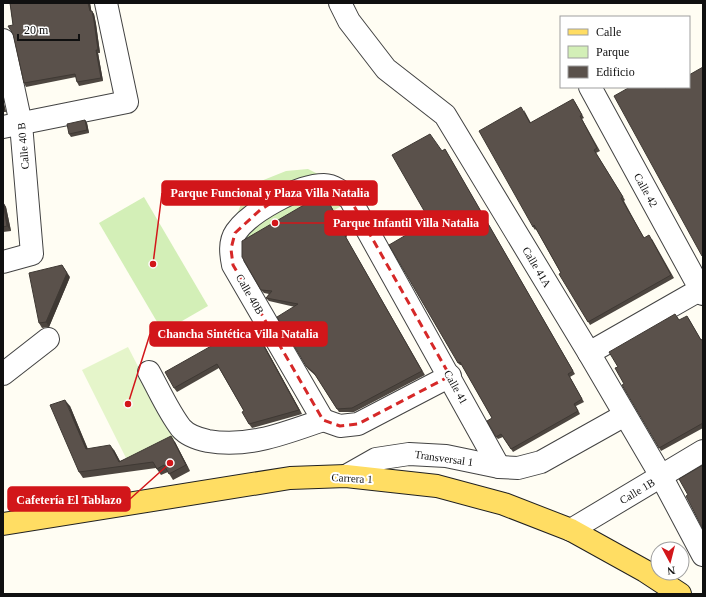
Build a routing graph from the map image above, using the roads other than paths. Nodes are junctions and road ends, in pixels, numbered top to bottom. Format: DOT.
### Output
graph roads {
  1 [pos="106,3"];
  2 [pos="340,3"];
  3 [pos="3,40"];
  4 [pos="591,88"];
  5 [pos="12,125"];
  6 [pos="231,249"];
  7 [pos="3,262"];
  8 [pos="702,291"];
  9 [pos="48,339"];
  10 [pos="589,353"];
  11 [pos="149,372"];
  12 [pos="3,374"];
  13 [pos="450,376"];
  14 [pos="625,415"];
  15 [pos="323,420"];
  16 [pos="703,451"];
  17 [pos="499,467"];
  18 [pos="346,476"];
  19 [pos="661,476"];
  20 [pos="3,524"];
  21 [pos="571,530"];
  22 [pos="703,555"];
  23 [pos="680,594"];
  1 -- 5 [label="street"];
  2 -- 10 [label="street, Calle 41A"];
  3 -- 5 [label="street, Calle 40 B"];
  4 -- 8 [label="street, Calle 42"];
  5 -- 7 [label="street, Calle 40 B"];
  6 -- 13 [label="street, Calle 41"];
  6 -- 15 [label="street, Calle 40B"];
  8 -- 10 [label="street"];
  9 -- 12 [label="street"];
  10 -- 14 [label="street, Calle 41A"];
  11 -- 15 [label="street"];
  13 -- 15 [label="street"];
  13 -- 17 [label="street, Calle 41"];
  14 -- 17 [label="street"];
  14 -- 19 [label="street, Calle 41A"];
  16 -- 19 [label="street, Calle 1B"];
  17 -- 18 [label="street, Transversal 1"];
  18 -- 20 [label="main road, Carrera 1"];
  18 -- 21 [label="main road, Carrera 1"];
  19 -- 21 [label="street, Calle 1B"];
  19 -- 22 [label="street, Calle 41A"];
  21 -- 23 [label="main road, Carrera 1"];
}
